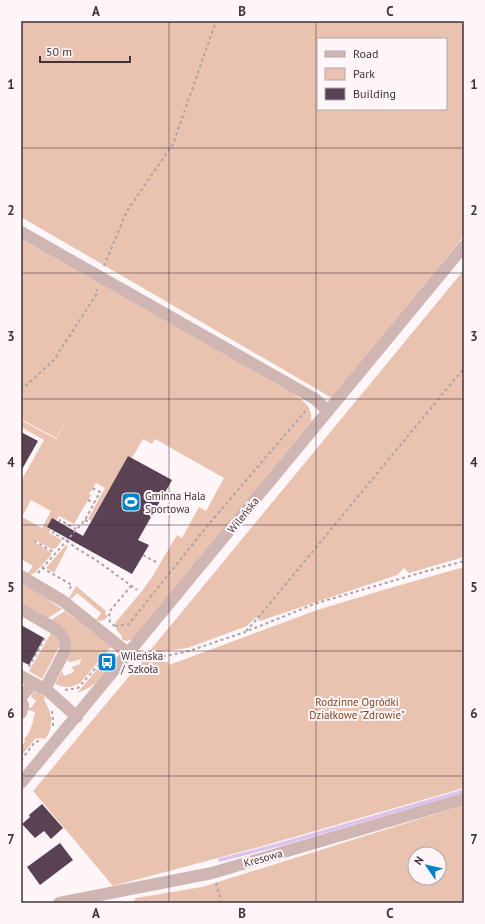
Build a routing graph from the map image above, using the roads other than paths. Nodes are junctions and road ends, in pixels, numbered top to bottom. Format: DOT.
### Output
graph roads {
  1 [pos="21,232"];
  2 [pos="464,246"];
  3 [pos="328,411"];
  4 [pos="26,579"];
  5 [pos="21,609"];
  6 [pos="129,654"];
  7 [pos="24,672"];
  8 [pos="34,683"];
  9 [pos="48,692"];
  10 [pos="21,697"];
  11 [pos="21,702"];
  12 [pos="21,713"];
  13 [pos="77,717"];
  14 [pos="21,783"];
  15 [pos="464,799"];
  16 [pos="118,898"];
  17 [pos="59,903"];
  1 -- 3 [label="street"];
  2 -- 3 [label="street, Wileńska"];
  3 -- 6 [label="street, Wileńska"];
  4 -- 6 [label="street"];
  5 -- 9 [label="street"];
  6 -- 13 [label="street, Wileńska"];
  7 -- 8 [label="street"];
  8 -- 9 [label="street"];
  8 -- 10 [label="street"];
  9 -- 13 [label="street"];
  11 -- 12 [label="street"];
  13 -- 14 [label="street, Wileńska"];
  15 -- 16 [label="street, Kresowa"];
  16 -- 17 [label="street, Kresowa"];
}
